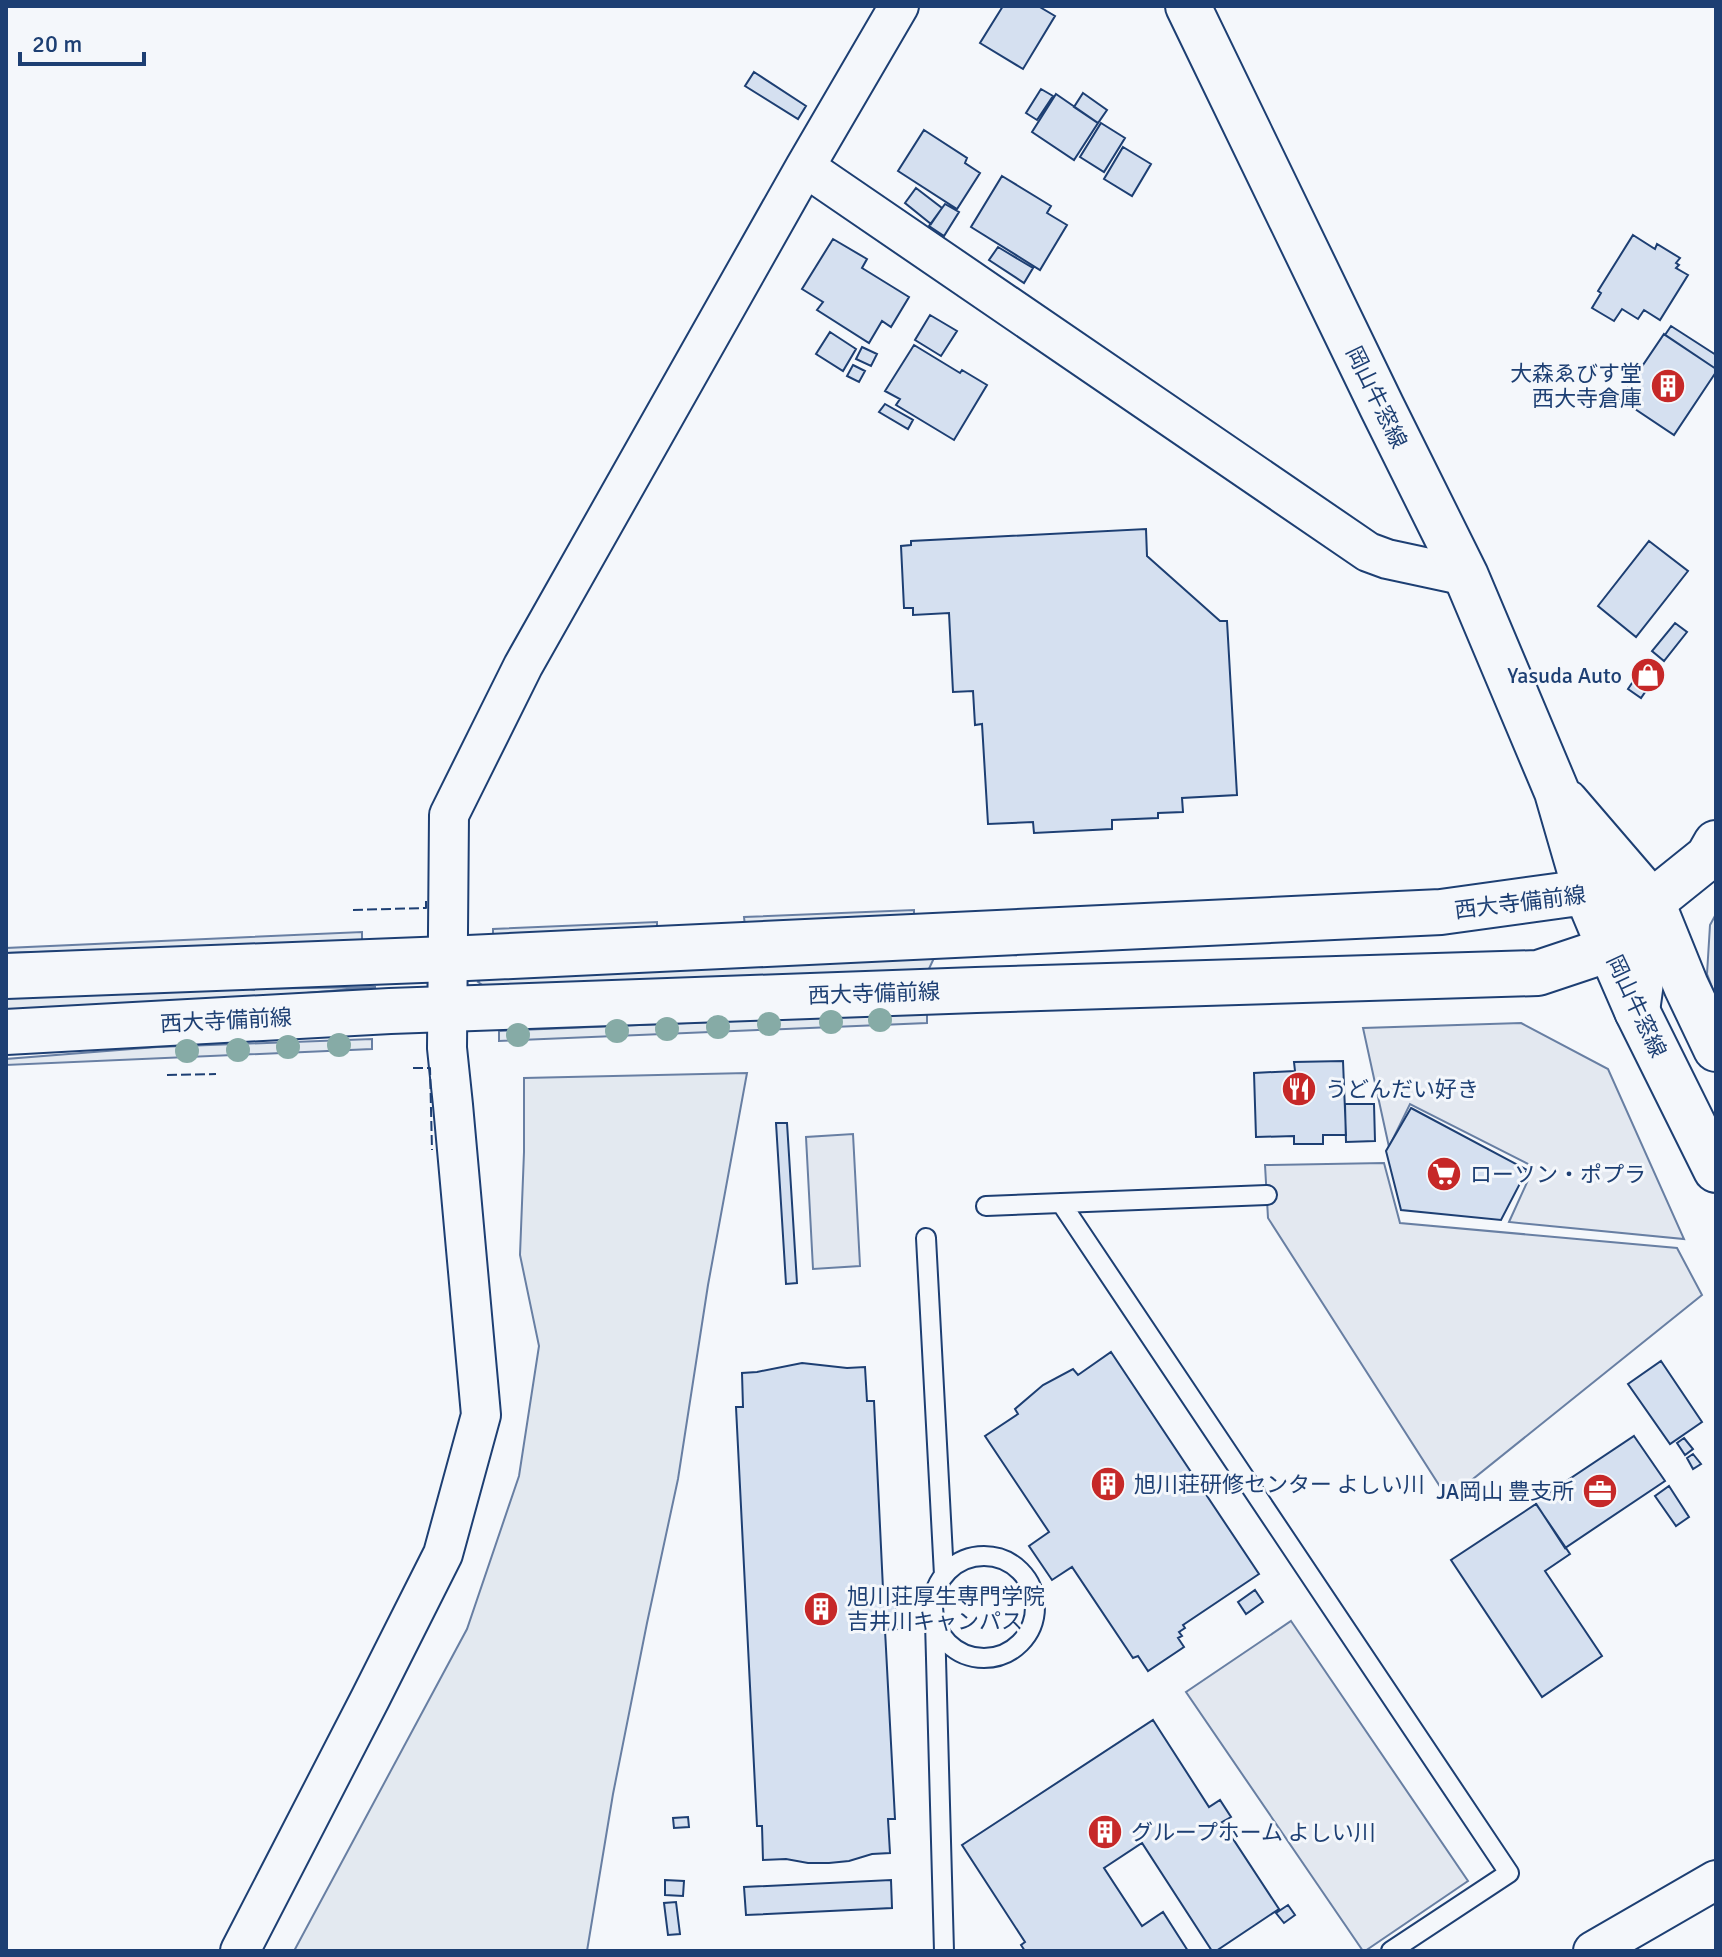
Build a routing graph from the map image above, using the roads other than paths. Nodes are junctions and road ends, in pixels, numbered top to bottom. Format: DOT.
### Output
graph roads {
  1 [pos="899,6"];
  2 [pos="1188,6"];
  3 [pos="805,167"];
  4 [pos="1466,576"];
  5 [pos="1557,792"];
  6 [pos="1716,843"];
  7 [pos="1586,892"];
  8 [pos="1652,902"];
  9 [pos="1610,949"];
  10 [pos="447,959"];
  11 [pos="6,976"];
  12 [pos="446,1009"];
  13 [pos="1637,1011"];
  14 [pos="6,1032"];
  15 [pos="1716,1049"];
  16 [pos="1716,1170"];
  17 [pos="1267,1195"];
  18 [pos="1061,1203"];
  19 [pos="986,1206"];
  20 [pos="926,1238"];
  21 [pos="944,1575"];
  22 [pos="935,1622"];
  23 [pos="1716,1880"];
  24 [pos="240,1951"];
  25 [pos="944,1951"];
  26 [pos="1391,1951"];
  27 [pos="1593,1951"];
  1 -- 3 [label="street"];
  2 -- 4 [label="main road, 岡山牛窓線"];
  3 -- 4 [label="street"];
  3 -- 10 [label="street"];
  4 -- 5 [label="main road, 岡山牛窓線"];
  5 -- 7 [label="main road, 岡山牛窓線"];
  5 -- 8 [label="main road, 岡山牛窓線"];
  6 -- 8 [label="main road"];
  7 -- 8 [label="main road, 西大寺備前線"];
  7 -- 9 [label="main road, 岡山牛窓線"];
  7 -- 10 [label="main road, 西大寺備前線"];
  8 -- 9 [label="main road, 西大寺備前線"];
  8 -- 13 [label="main road"];
  8 -- 15 [label="main road, 岡山牛窓線"];
  9 -- 12 [label="main road, 西大寺備前線"];
  9 -- 13 [label="main road, 岡山牛窓線"];
  10 -- 11 [label="main road, 西大寺備前線"];
  10 -- 12 [label="street"];
  12 -- 14 [label="main road, 西大寺備前線"];
  12 -- 24 [label="street"];
  13 -- 16 [label="main road, 岡山牛窓線"];
  17 -- 18 [label="lane"];
  18 -- 19 [label="lane"];
  18 -- 26 [label="lane"];
  20 -- 21 [label="lane"];
  21 -- 22 [label="lane"];
  21 -- 22 [label="lane"];
  22 -- 25 [label="lane"];
  23 -- 27 [label="street"];
}
